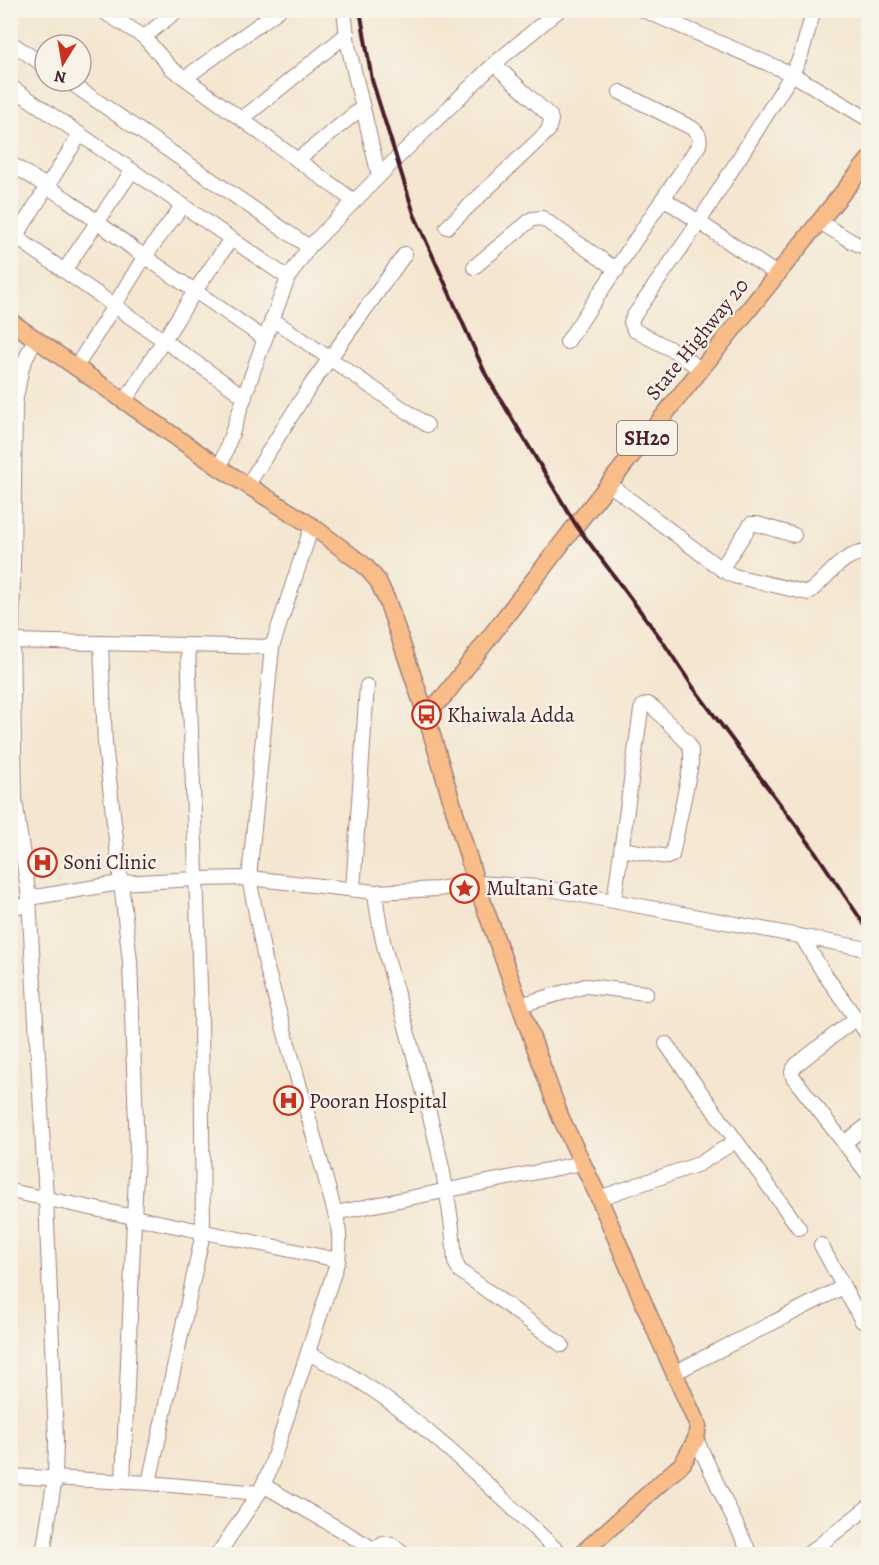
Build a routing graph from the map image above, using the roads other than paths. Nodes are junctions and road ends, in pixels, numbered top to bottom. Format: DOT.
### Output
graph roads {
  1 [pos="101,10"];
  2 [pos="178,10"];
  3 [pos="279,10"];
  4 [pos="344,10"];
  5 [pos="559,10"];
  6 [pos="643,10"];
  7 [pos="814,10"];
  8 [pos="347,34"];
  9 [pos="144,37"];
  10 [pos="10,42"];
  11 [pos="33,58"];
  12 [pos="494,64"];
  13 [pos="792,74"];
  14 [pos="185,78"];
  15 [pos="10,86"];
  16 [pos="620,92"];
  17 [pos="85,93"];
  18 [pos="363,107"];
  19 [pos="242,119"];
  20 [pos="868,119"];
  21 [pos="80,134"];
  22 [pos="297,160"];
  23 [pos="10,163"];
  24 [pos="866,169"];
  25 [pos="132,171"];
  26 [pos="379,176"];
  27 [pos="47,186"];
  28 [pos="663,198"];
  29 [pos="354,201"];
  30 [pos="183,205"];
  31 [pos="699,222"];
  32 [pos="820,222"];
  33 [pos="98,223"];
  34 [pos="447,227"];
  35 [pos="12,238"];
  36 [pos="231,239"];
  37 [pos="309,247"];
  38 [pos="868,249"];
  39 [pos="405,254"];
  40 [pos="145,256"];
  41 [pos="474,267"];
  42 [pos="617,270"];
  43 [pos="64,271"];
  44 [pos="778,275"];
  45 [pos="288,278"];
  46 [pos="195,291"];
  47 [pos="114,306"];
  48 [pos="272,319"];
  49 [pos="10,321"];
  50 [pos="35,338"];
  51 [pos="265,339"];
  52 [pos="163,340"];
  53 [pos="567,342"];
  54 [pos="330,358"];
  55 [pos="76,367"];
  56 [pos="701,370"];
  57 [pos="245,398"];
  58 [pos="125,401"];
  59 [pos="427,425"];
  60 [pos="220,468"];
  61 [pos="609,484"];
  62 [pos="247,486"];
  63 [pos="12,515"];
  64 [pos="312,526"];
  65 [pos="794,535"];
  66 [pos="868,552"];
  67 [pos="721,570"];
  68 [pos="11,642"];
  69 [pos="101,645"];
  70 [pos="188,646"];
  71 [pos="272,647"];
  72 [pos="367,686"];
  73 [pos="426,715"];
  74 [pos="621,849"];
  75 [pos="249,878"];
  76 [pos="196,879"];
  77 [pos="120,883"];
  78 [pos="476,883"];
  79 [pos="353,889"];
  80 [pos="375,892"];
  81 [pos="614,901"];
  82 [pos="29,902"];
  83 [pos="10,906"];
  84 [pos="802,937"];
  85 [pos="868,949"];
  86 [pos="646,993"];
  87 [pos="520,1005"];
  88 [pos="856,1018"];
  89 [pos="868,1035"];
  90 [pos="666,1044"];
  91 [pos="868,1125"];
  92 [pos="736,1141"];
  93 [pos="844,1143"];
  94 [pos="582,1163"];
  95 [pos="868,1174"];
  96 [pos="10,1191"];
  97 [pos="447,1191"];
  98 [pos="599,1198"];
  99 [pos="46,1199"];
  100 [pos="335,1213"];
  101 [pos="135,1218"];
  102 [pos="799,1228"];
  103 [pos="204,1233"];
  104 [pos="821,1245"];
  105 [pos="338,1260"];
  106 [pos="843,1287"];
  107 [pos="862,1321"];
  108 [pos="562,1345"];
  109 [pos="308,1353"];
  110 [pos="674,1373"];
  111 [pos="696,1439"];
  112 [pos="10,1476"];
  113 [pos="55,1477"];
  114 [pos="123,1481"];
  115 [pos="149,1483"];
  116 [pos="261,1489"];
  117 [pos="868,1508"];
  118 [pos="43,1554"];
  119 [pos="218,1554"];
  120 [pos="403,1554"];
  121 [pos="561,1554"];
  122 [pos="581,1554"];
  123 [pos="750,1554"];
  124 [pos="807,1554"];
  1 -- 9 [label="street"];
  2 -- 9 [label="street"];
  3 -- 14 [label="street"];
  4 -- 8 [label="street"];
  5 -- 12 [label="street"];
  6 -- 13 [label="street"];
  7 -- 13 [label="street"];
  8 -- 18 [label="street"];
  8 -- 19 [label="street"];
  9 -- 14 [label="street"];
  10 -- 11 [label="street"];
  12 -- 26 [label="street"];
  12 -- 34 [label="street"];
  13 -- 20 [label="street"];
  13 -- 31 [label="street"];
  14 -- 19 [label="street"];
  15 -- 21 [label="street"];
  16 -- 28 [label="street"];
  17 -- 37 [label="street"];
  18 -- 22 [label="street"];
  18 -- 26 [label="street"];
  19 -- 22 [label="street"];
  21 -- 25 [label="street"];
  21 -- 27 [label="street"];
  22 -- 29 [label="street"];
  23 -- 27 [label="street"];
  24 -- 32 [label="main road, State Highway 20 / SH20"];
  25 -- 30 [label="street"];
  25 -- 33 [label="street"];
  26 -- 29 [label="street"];
  27 -- 33 [label="street"];
  27 -- 35 [label="street"];
  28 -- 31 [label="street"];
  28 -- 42 [label="street"];
  29 -- 37 [label="street"];
  30 -- 36 [label="street"];
  30 -- 40 [label="street"];
  31 -- 44 [label="street"];
  31 -- 56 [label="street"];
  32 -- 38 [label="street"];
  32 -- 44 [label="main road, State Highway 20 / SH20"];
  33 -- 40 [label="street"];
  33 -- 43 [label="street"];
  35 -- 43 [label="street"];
  36 -- 45 [label="street"];
  36 -- 46 [label="street"];
  37 -- 45 [label="street"];
  39 -- 54 [label="street"];
  40 -- 46 [label="street"];
  40 -- 47 [label="street"];
  41 -- 42 [label="street"];
  42 -- 53 [label="street"];
  43 -- 47 [label="street"];
  44 -- 56 [label="main road, State Highway 20 / SH20"];
  45 -- 48 [label="street"];
  46 -- 51 [label="street"];
  46 -- 52 [label="street"];
  47 -- 52 [label="street"];
  47 -- 55 [label="street"];
  48 -- 51 [label="street"];
  48 -- 54 [label="street"];
  49 -- 50 [label="main road"];
  50 -- 55 [label="main road"];
  50 -- 63 [label="street"];
  51 -- 57 [label="street"];
  52 -- 57 [label="street"];
  52 -- 58 [label="street"];
  54 -- 59 [label="street"];
  54 -- 62 [label="street"];
  55 -- 58 [label="main road"];
  56 -- 61 [label="main road, State Highway 20 / SH20"];
  57 -- 60 [label="street"];
  58 -- 60 [label="main road"];
  60 -- 62 [label="main road"];
  61 -- 67 [label="street"];
  61 -- 73 [label="main road, State Highway 20 / SH20"];
  62 -- 64 [label="main road"];
  63 -- 68 [label="street"];
  64 -- 71 [label="street"];
  64 -- 73 [label="main road"];
  65 -- 67 [label="street"];
  66 -- 67 [label="street"];
  68 -- 69 [label="street"];
  68 -- 82 [label="street"];
  69 -- 70 [label="street"];
  69 -- 77 [label="street"];
  70 -- 71 [label="street"];
  70 -- 76 [label="street"];
  71 -- 75 [label="street"];
  72 -- 79 [label="street"];
  73 -- 78 [label="main road"];
  74 -- 74 [label="street"];
  74 -- 81 [label="street"];
  75 -- 76 [label="street"];
  75 -- 79 [label="street"];
  75 -- 100 [label="street"];
  76 -- 77 [label="street"];
  76 -- 103 [label="street"];
  77 -- 82 [label="street"];
  77 -- 101 [label="street"];
  78 -- 80 [label="street"];
  78 -- 81 [label="street"];
  78 -- 87 [label="main road"];
  79 -- 80 [label="street"];
  80 -- 97 [label="street"];
  81 -- 84 [label="street"];
  82 -- 83 [label="street"];
  82 -- 99 [label="street"];
  84 -- 85 [label="street"];
  84 -- 88 [label="street"];
  86 -- 87 [label="street"];
  87 -- 94 [label="main road"];
  88 -- 89 [label="street"];
  88 -- 93 [label="street"];
  90 -- 92 [label="street"];
  91 -- 93 [label="street"];
  92 -- 98 [label="street"];
  92 -- 102 [label="street"];
  93 -- 95 [label="street"];
  94 -- 97 [label="street"];
  94 -- 98 [label="main road"];
  96 -- 99 [label="street"];
  97 -- 100 [label="street"];
  97 -- 108 [label="street"];
  98 -- 110 [label="main road"];
  99 -- 101 [label="street"];
  99 -- 113 [label="street"];
  100 -- 105 [label="street"];
  101 -- 103 [label="street"];
  101 -- 114 [label="street"];
  103 -- 105 [label="street"];
  103 -- 115 [label="street"];
  104 -- 106 [label="street"];
  105 -- 109 [label="street"];
  106 -- 107 [label="street"];
  106 -- 110 [label="street"];
  109 -- 116 [label="street"];
  109 -- 121 [label="street"];
  110 -- 111 [label="main road"];
  111 -- 122 [label="main road"];
  111 -- 123 [label="street"];
  112 -- 113 [label="street"];
  113 -- 114 [label="street"];
  113 -- 118 [label="street"];
  114 -- 115 [label="street"];
  115 -- 116 [label="street"];
  116 -- 119 [label="street"];
  116 -- 120 [label="street"];
  117 -- 124 [label="street"];
}
